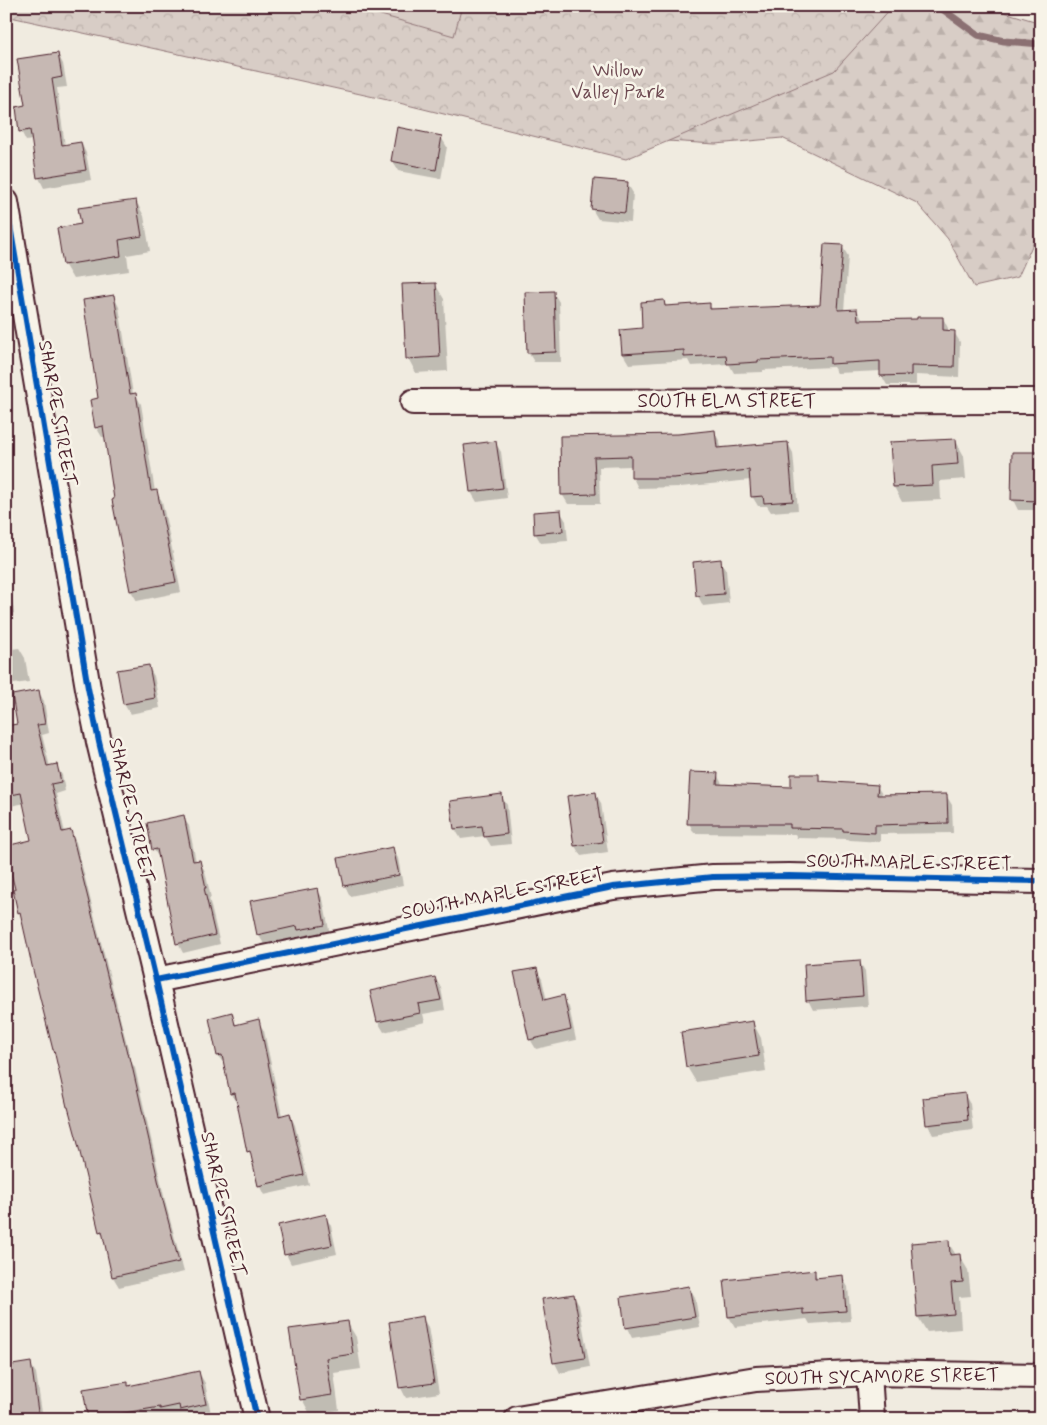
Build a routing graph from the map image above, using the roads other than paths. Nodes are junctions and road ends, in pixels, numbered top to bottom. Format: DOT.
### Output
graph roads {
  1 [pos="6,202"];
  2 [pos="1041,401"];
  3 [pos="413,402"];
  4 [pos="1041,881"];
  5 [pos="156,980"];
  6 [pos="869,1374"];
  7 [pos="1041,1376"];
  8 [pos="257,1419"];
  9 [pos="518,1419"];
  10 [pos="872,1419"];
  1 -- 5 [label="street, SHARPE STREET"];
  2 -- 3 [label="street, SOUTH ELM STREET"];
  4 -- 5 [label="street, SOUTH MAPLE STREET"];
  5 -- 8 [label="street, SHARPE STREET"];
  6 -- 7 [label="street, SOUTH SYCAMORE STREET"];
  6 -- 9 [label="street, SOUTH SYCAMORE STREET"];
  6 -- 10 [label="street"];
}
